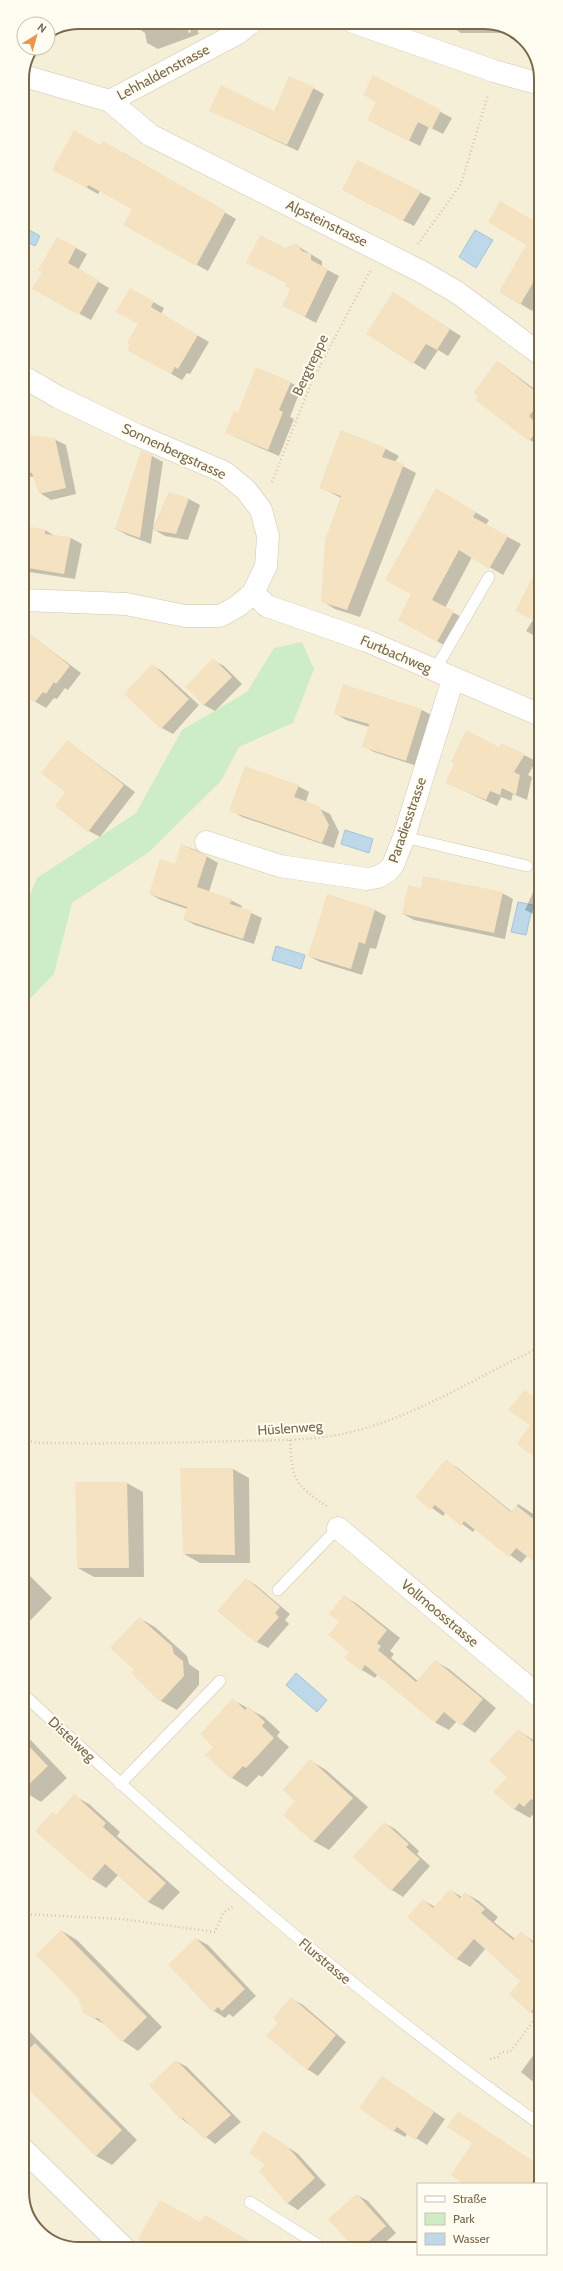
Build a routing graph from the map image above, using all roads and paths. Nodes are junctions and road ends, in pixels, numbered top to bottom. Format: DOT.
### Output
graph roads {
  1 [pos="243,29"];
  2 [pos="373,29"];
  3 [pos="29,78"];
  4 [pos="534,82"];
  5 [pos="489,91"];
  6 [pos="110,101"];
  7 [pos="381,250"];
  8 [pos="405,262"];
  9 [pos="534,350"];
  10 [pos="29,380"];
  11 [pos="270,487"];
  12 [pos="489,577"];
  13 [pos="252,593"];
  14 [pos="29,600"];
  15 [pos="444,675"];
  16 [pos="534,712"];
  17 [pos="404,837"];
  18 [pos="206,842"];
  19 [pos="527,866"];
  20 [pos="534,1350"];
  21 [pos="290,1440"];
  22 [pos="29,1441"];
  23 [pos="338,1528"];
  24 [pos="278,1590"];
  25 [pos="220,1681"];
  26 [pos="534,1692"];
  27 [pos="29,1700"];
  28 [pos="120,1784"];
  29 [pos="223,1913"];
  30 [pos="29,1914"];
  31 [pos="534,2020"];
  32 [pos="490,2059"];
  33 [pos="534,2120"];
  34 [pos="29,2155"];
  35 [pos="250,2202"];
  36 [pos="118,2242"];
  37 [pos="313,2242"];
  1 -- 6 [label="street, Lehhaldenstrasse"];
  2 -- 4 [label="street"];
  3 -- 6 [label="street, Lehhaldenstrasse"];
  5 -- 8 [label="path"];
  6 -- 7 [label="street, Alpsteinstrasse"];
  7 -- 8 [label="street, Alpsteinstrasse"];
  7 -- 11 [label="path, Bergtreppe"];
  8 -- 9 [label="street, Alpsteinstrasse"];
  10 -- 13 [label="street, Sonnenbergstrasse"];
  12 -- 15 [label="lane"];
  13 -- 14 [label="street, Sonnenbergstrasse"];
  13 -- 15 [label="street, Furtbachweg"];
  15 -- 16 [label="street, Furtbachweg"];
  15 -- 17 [label="street, Paradiesstrasse"];
  17 -- 18 [label="street, Paradiesstrasse"];
  17 -- 19 [label="lane"];
  20 -- 21 [label="path, Hüslenweg"];
  21 -- 22 [label="path, Hüslenweg"];
  21 -- 23 [label="path"];
  23 -- 24 [label="lane"];
  23 -- 26 [label="street, Vollmoosstrasse"];
  25 -- 28 [label="lane"];
  27 -- 28 [label="lane, Distelweg"];
  28 -- 33 [label="lane, Flurstrasse"];
  29 -- 30 [label="path"];
  31 -- 32 [label="path"];
  34 -- 36 [label="street"];
  35 -- 37 [label="lane"];
}
